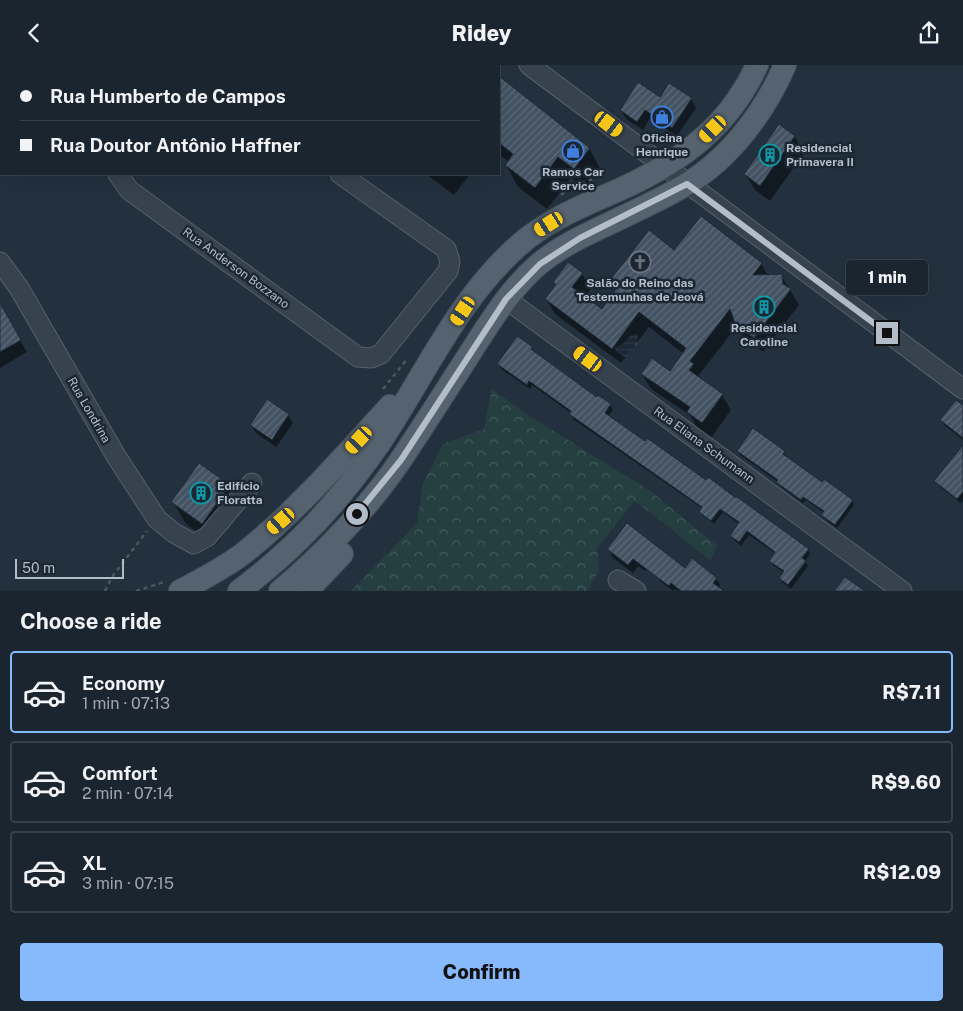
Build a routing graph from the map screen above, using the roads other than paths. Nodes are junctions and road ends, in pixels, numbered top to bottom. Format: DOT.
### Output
graph roads {
  1 [pos="529,65"];
  2 [pos="757,65"];
  3 [pos="785,65"];
  4 [pos="663,166"];
  5 [pos="119,175"];
  6 [pos="341,175"];
  7 [pos="687,184"];
  8 [pos="0,262"];
  9 [pos="506,299"];
  10 [pos="425,369"];
  11 [pos="963,389"];
  12 [pos="401,460"];
  13 [pos="252,483"];
  14 [pos="618,580"];
  15 [pos="180,591"];
  16 [pos="239,591"];
  17 [pos="280,591"];
  18 [pos="307,591"];
  19 [pos="636,591"];
  20 [pos="902,591"];
  1 -- 4 [label="street"];
  2 -- 4 [label="main road"];
  3 -- 7 [label="main road"];
  4 -- 7 [label="street"];
  4 -- 10 [label="main road"];
  5 -- 6 [label="street, Rua Anderson Bozzano"];
  7 -- 9 [label="main road"];
  7 -- 11 [label="street"];
  8 -- 13 [label="street, Rua Londrina"];
  9 -- 12 [label="main road"];
  9 -- 20 [label="street, Rua Eliana Schumann"];
  10 -- 15 [label="main road"];
  10 -- 16 [label="main road"];
  12 -- 17 [label="main road"];
  12 -- 18 [label="main road"];
  14 -- 19 [label="street"];
}
